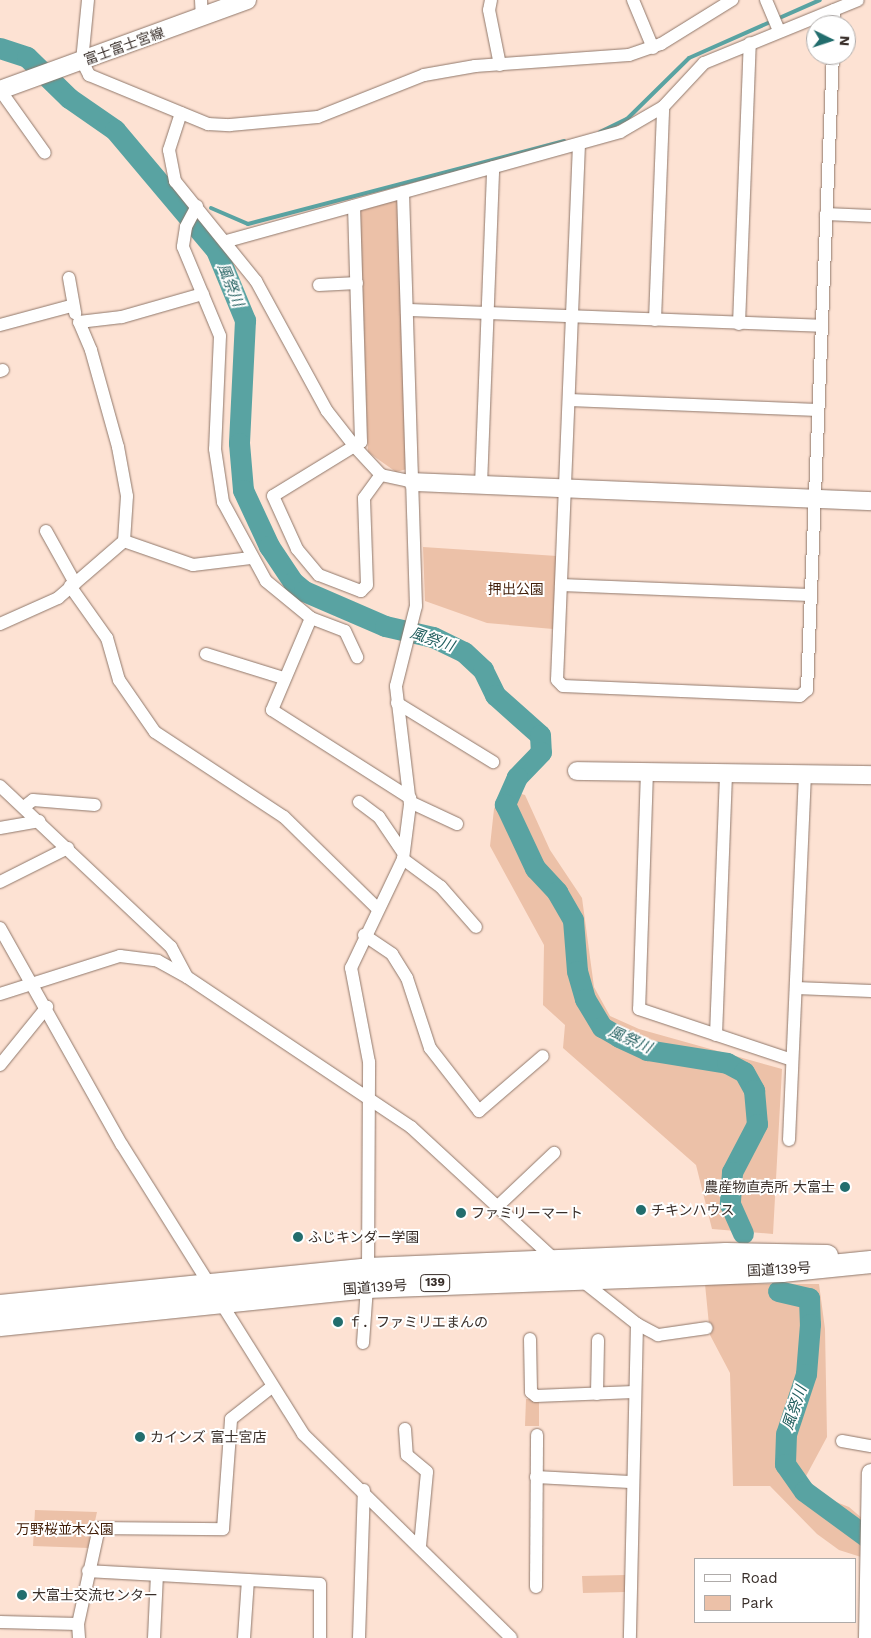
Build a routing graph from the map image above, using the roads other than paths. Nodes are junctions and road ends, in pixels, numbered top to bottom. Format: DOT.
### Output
graph roads {
  1 [pos="88,0"];
  2 [pos="247,0"];
  3 [pos="491,0"];
  4 [pos="633,0"];
  5 [pos="732,0"];
  6 [pos="858,0"];
  7 [pos="768,5"];
  8 [pos="202,9"];
  9 [pos="834,10"];
  10 [pos="834,15"];
  11 [pos="779,31"];
  12 [pos="750,43"];
  13 [pos="653,48"];
  14 [pos="82,61"];
  15 [pos="500,65"];
  16 [pos="832,65"];
  17 [pos="0,90"];
  18 [pos="663,107"];
  19 [pos="181,113"];
  20 [pos="579,144"];
  21 [pos="45,153"];
  22 [pos="493,167"];
  23 [pos="403,192"];
  24 [pos="354,206"];
  25 [pos="196,207"];
  26 [pos="826,214"];
  27 [pos="871,216"];
  28 [pos="227,241"];
  29 [pos="69,278"];
  30 [pos="356,283"];
  31 [pos="320,285"];
  32 [pos="203,294"];
  33 [pos="71,306"];
  34 [pos="409,310"];
  35 [pos="488,314"];
  36 [pos="572,317"];
  37 [pos="656,320"];
  38 [pos="79,322"];
  39 [pos="739,324"];
  40 [pos="0,325"];
  41 [pos="821,326"];
  42 [pos="569,400"];
  43 [pos="818,410"];
  44 [pos="356,448"];
  45 [pos="381,474"];
  46 [pos="413,482"];
  47 [pos="481,485"];
  48 [pos="565,489"];
  49 [pos="814,499"];
  50 [pos="871,501"];
  51 [pos="46,531"];
  52 [pos="124,541"];
  53 [pos="251,558"];
  54 [pos="72,585"];
  55 [pos="561,585"];
  56 [pos="810,595"];
  57 [pos="311,618"];
  58 [pos="0,624"];
  59 [pos="206,654"];
  60 [pos="357,657"];
  61 [pos="283,678"];
  62 [pos="397,703"];
  63 [pos="493,762"];
  64 [pos="577,770"];
  65 [pos="647,771"];
  66 [pos="726,772"];
  67 [pos="805,774"];
  68 [pos="871,775"];
  69 [pos="0,786"];
  70 [pos="410,800"];
  71 [pos="358,802"];
  72 [pos="95,805"];
  73 [pos="24,806"];
  74 [pos="39,821"];
  75 [pos="457,824"];
  76 [pos="0,828"];
  77 [pos="68,848"];
  78 [pos="403,855"];
  79 [pos="0,882"];
  80 [pos="377,908"];
  81 [pos="476,927"];
  82 [pos="0,928"];
  83 [pos="364,935"];
  84 [pos="187,977"];
  85 [pos="32,982"];
  86 [pos="796,988"];
  87 [pos="871,991"];
  88 [pos="0,994"];
  89 [pos="47,1007"];
  90 [pos="716,1035"];
  91 [pos="543,1056"];
  92 [pos="792,1060"];
  93 [pos="0,1065"];
  94 [pos="371,1100"];
  95 [pos="789,1140"];
  96 [pos="554,1153"];
  97 [pos="499,1205"];
  98 [pos="555,1260"];
  99 [pos="871,1261"];
  100 [pos="576,1276"];
  101 [pos="368,1278"];
  102 [pos="215,1293"];
  103 [pos="0,1306"];
  104 [pos="637,1324"];
  105 [pos="0,1325"];
  106 [pos="707,1328"];
  107 [pos="530,1339"];
  108 [pos="598,1340"];
  109 [pos="363,1343"];
  110 [pos="273,1386"];
  111 [pos="634,1392"];
  112 [pos="597,1394"];
  113 [pos="405,1429"];
  114 [pos="537,1435"];
  115 [pos="842,1440"];
  116 [pos="871,1446"];
  117 [pos="871,1473"];
  118 [pos="536,1477"];
  119 [pos="630,1482"];
  120 [pos="364,1490"];
  121 [pos="870,1525"];
  122 [pos="420,1546"];
  123 [pos="88,1571"];
  124 [pos="157,1575"];
  125 [pos="248,1580"];
  126 [pos="536,1587"];
  127 [pos="0,1622"];
  128 [pos="78,1624"];
  129 [pos="79,1638"];
  130 [pos="154,1638"];
  131 [pos="244,1638"];
  132 [pos="320,1638"];
  133 [pos="359,1638"];
  134 [pos="511,1638"];
  135 [pos="630,1638"];
  136 [pos="868,1638"];
  1 -- 14 [label="street"];
  2 -- 8 [label="street, 富士富士宮線"];
  3 -- 15 [label="street"];
  4 -- 13 [label="street"];
  5 -- 13 [label="street"];
  6 -- 9 [label="street"];
  7 -- 11 [label="street"];
  8 -- 14 [label="street, 富士富士宮線"];
  9 -- 10 [label="street"];
  9 -- 11 [label="street"];
  11 -- 12 [label="street"];
  12 -- 18 [label="street"];
  12 -- 39 [label="street"];
  13 -- 15 [label="street"];
  14 -- 17 [label="street, 富士富士宮線"];
  14 -- 19 [label="street"];
  15 -- 19 [label="street"];
  16 -- 26 [label="street"];
  17 -- 21 [label="street"];
  18 -- 20 [label="street"];
  18 -- 37 [label="street"];
  19 -- 25 [label="street"];
  20 -- 22 [label="street"];
  20 -- 36 [label="street"];
  22 -- 23 [label="street"];
  22 -- 35 [label="street"];
  23 -- 24 [label="street"];
  23 -- 34 [label="street"];
  24 -- 28 [label="street"];
  24 -- 30 [label="street"];
  25 -- 28 [label="street"];
  25 -- 32 [label="street"];
  26 -- 27 [label="street"];
  26 -- 41 [label="street"];
  28 -- 44 [label="street"];
  29 -- 33 [label="street"];
  30 -- 31 [label="street"];
  30 -- 44 [label="street"];
  32 -- 38 [label="street"];
  32 -- 53 [label="street"];
  33 -- 38 [label="street"];
  33 -- 40 [label="street"];
  34 -- 35 [label="street"];
  34 -- 46 [label="street"];
  35 -- 36 [label="street"];
  35 -- 47 [label="street"];
  36 -- 37 [label="street"];
  36 -- 42 [label="street"];
  37 -- 39 [label="street"];
  38 -- 52 [label="street"];
  39 -- 41 [label="street"];
  41 -- 43 [label="street"];
  42 -- 43 [label="street"];
  42 -- 48 [label="street"];
  43 -- 49 [label="street"];
  44 -- 45 [label="street"];
  44 -- 45 [label="street"];
  45 -- 46 [label="street"];
  46 -- 47 [label="street"];
  46 -- 62 [label="street"];
  47 -- 48 [label="street"];
  48 -- 49 [label="street"];
  48 -- 55 [label="street"];
  49 -- 50 [label="street"];
  49 -- 56 [label="street"];
  51 -- 54 [label="street"];
  52 -- 53 [label="street"];
  52 -- 54 [label="street"];
  53 -- 57 [label="street"];
  54 -- 58 [label="street"];
  54 -- 80 [label="street"];
  55 -- 56 [label="street"];
  55 -- 56 [label="street"];
  57 -- 60 [label="street"];
  57 -- 61 [label="street"];
  59 -- 61 [label="street"];
  61 -- 70 [label="street"];
  62 -- 63 [label="street"];
  62 -- 70 [label="street"];
  64 -- 65 [label="street"];
  65 -- 66 [label="street"];
  65 -- 90 [label="street"];
  66 -- 67 [label="street"];
  66 -- 90 [label="street"];
  67 -- 68 [label="street"];
  67 -- 86 [label="street"];
  69 -- 73 [label="street"];
  70 -- 75 [label="street"];
  70 -- 78 [label="street"];
  71 -- 78 [label="street"];
  72 -- 73 [label="street"];
  73 -- 74 [label="street"];
  74 -- 76 [label="street"];
  74 -- 77 [label="street"];
  77 -- 79 [label="street"];
  77 -- 84 [label="street"];
  78 -- 80 [label="street"];
  78 -- 81 [label="street"];
  80 -- 83 [label="street"];
  82 -- 85 [label="street"];
  83 -- 91 [label="street"];
  83 -- 94 [label="street"];
  84 -- 85 [label="street"];
  84 -- 94 [label="street"];
  85 -- 88 [label="street"];
  85 -- 89 [label="street"];
  86 -- 87 [label="street"];
  86 -- 92 [label="street"];
  89 -- 93 [label="street"];
  89 -- 102 [label="street"];
  90 -- 92 [label="street"];
  92 -- 95 [label="street"];
  94 -- 97 [label="street"];
  94 -- 101 [label="street"];
  96 -- 97 [label="street"];
  97 -- 98 [label="street"];
  98 -- 99 [label="highway, 国道139号 / 139"];
  98 -- 101 [label="highway, 国道139号 / 139"];
  99 -- 100 [label="highway, 国道139号 / 139"];
  100 -- 101 [label="highway, 国道139号 / 139"];
  100 -- 104 [label="street"];
  101 -- 102 [label="highway, 国道139号 / 139"];
  101 -- 109 [label="street"];
  102 -- 103 [label="highway, 国道139号 / 139"];
  102 -- 105 [label="highway, 国道139号 / 139"];
  102 -- 110 [label="street"];
  104 -- 106 [label="street"];
  104 -- 111 [label="street"];
  107 -- 112 [label="street"];
  108 -- 112 [label="street"];
  110 -- 120 [label="street"];
  110 -- 123 [label="street"];
  111 -- 112 [label="street"];
  111 -- 119 [label="street"];
  113 -- 122 [label="street"];
  114 -- 118 [label="street"];
  115 -- 116 [label="street"];
  117 -- 121 [label="street"];
  118 -- 119 [label="street"];
  118 -- 126 [label="street"];
  119 -- 135 [label="street"];
  120 -- 122 [label="street"];
  120 -- 133 [label="street"];
  121 -- 136 [label="street"];
  122 -- 134 [label="street"];
  123 -- 124 [label="street"];
  123 -- 128 [label="street"];
  124 -- 125 [label="street"];
  124 -- 130 [label="street"];
  125 -- 131 [label="street"];
  125 -- 132 [label="street"];
  127 -- 128 [label="street"];
  128 -- 129 [label="street"];
}
